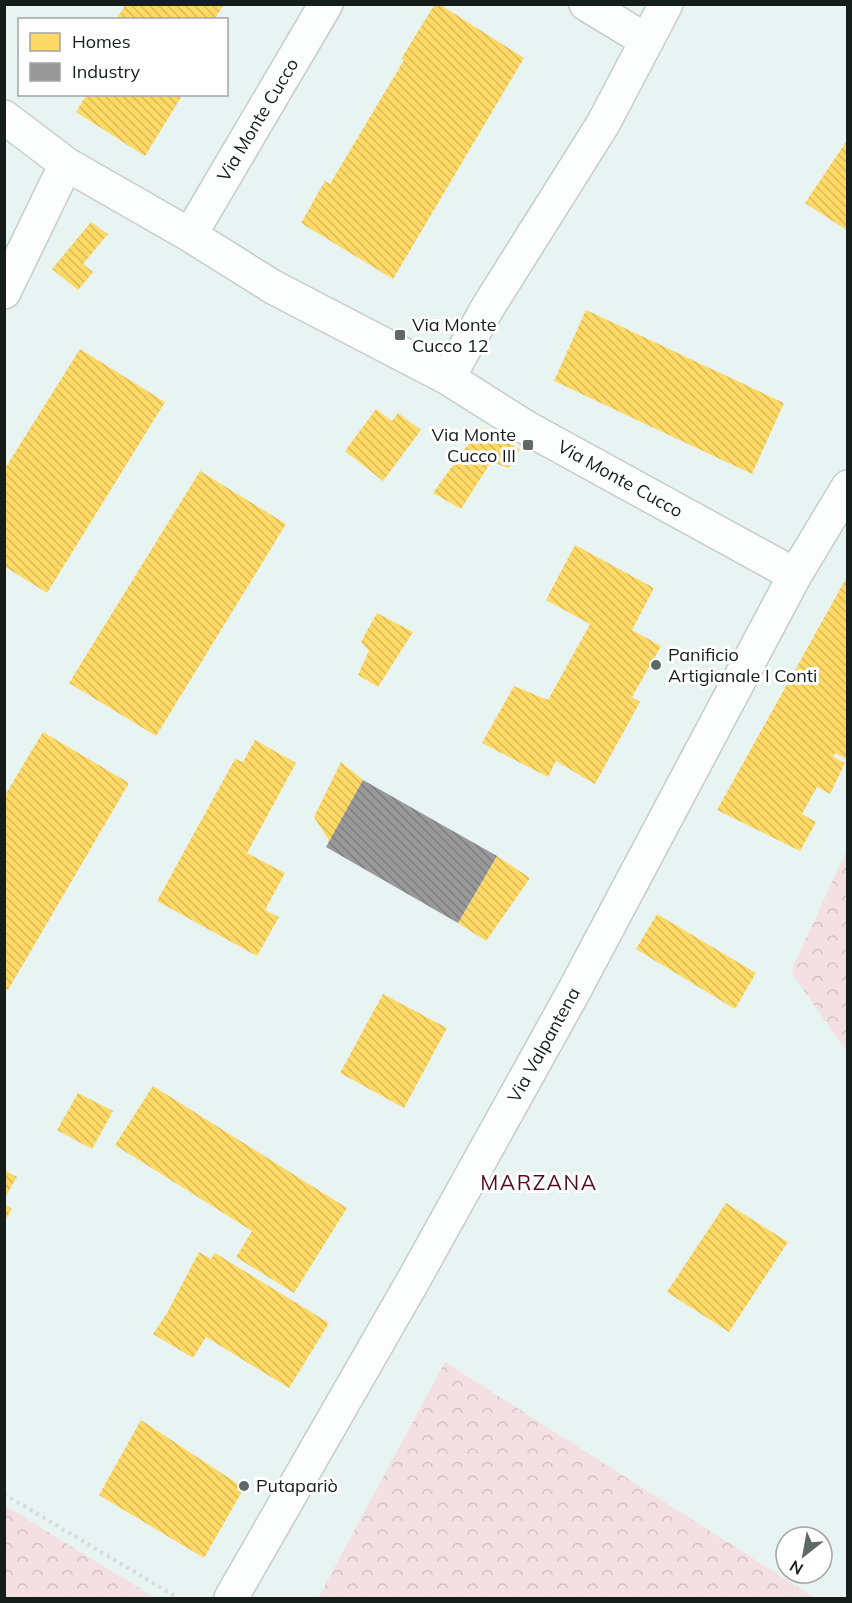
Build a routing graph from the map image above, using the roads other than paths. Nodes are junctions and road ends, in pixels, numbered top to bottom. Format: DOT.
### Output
graph roads {
  1 [pos="326,4"];
  2 [pos="586,4"];
  3 [pos="666,4"];
  4 [pos="648,41"];
  5 [pos="4,117"];
  6 [pos="66,164"];
  7 [pos="190,236"];
  8 [pos="4,292"];
  9 [pos="448,378"];
  10 [pos="848,487"];
  11 [pos="795,575"];
  12 [pos="231,1599"];
  1 -- 7 [label="street, Via Monte Cucco"];
  2 -- 4 [label="street"];
  3 -- 4 [label="street"];
  4 -- 9 [label="street"];
  5 -- 6 [label="street, Via Monte Cucco"];
  6 -- 7 [label="street, Via Monte Cucco"];
  6 -- 8 [label="street"];
  7 -- 9 [label="street, Via Monte Cucco"];
  9 -- 11 [label="street, Via Monte Cucco"];
  10 -- 11 [label="street, Via Valpantena"];
  11 -- 12 [label="street, Via Valpantena"];
}
